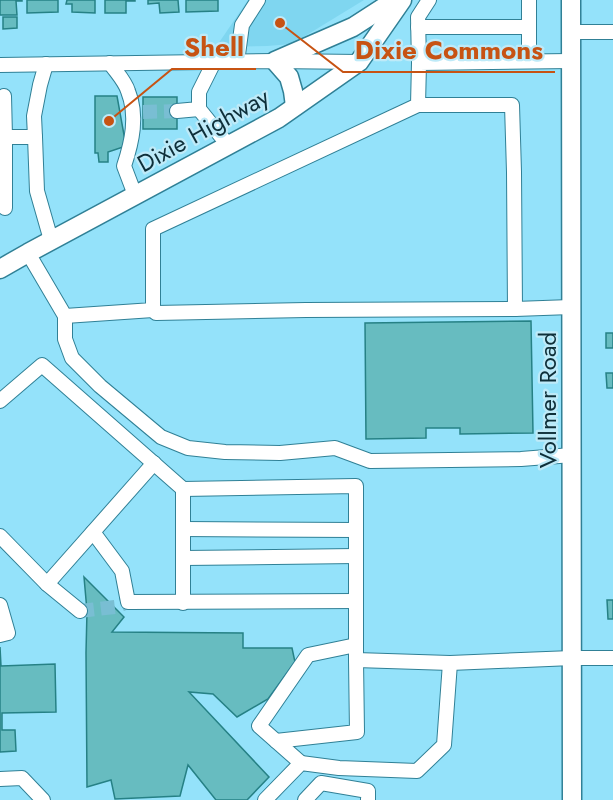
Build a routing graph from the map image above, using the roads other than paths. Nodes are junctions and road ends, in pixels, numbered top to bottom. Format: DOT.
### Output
graph roads {
  1 [pos="258,0"];
  2 [pos="395,0"];
  3 [pos="402,0"];
  4 [pos="429,0"];
  5 [pos="529,0"];
  6 [pos="571,0"];
  7 [pos="418,27"];
  8 [pos="529,27"];
  9 [pos="571,32"];
  10 [pos="613,32"];
  11 [pos="529,60"];
  12 [pos="275,61"];
  13 [pos="571,61"];
  14 [pos="214,62"];
  15 [pos="237,62"];
  16 [pos="359,62"];
  17 [pos="110,63"];
  18 [pos="419,63"];
  19 [pos="46,64"];
  20 [pos="0,65"];
  21 [pos="4,96"];
  22 [pos="418,105"];
  23 [pos="295,106"];
  24 [pos="199,109"];
  25 [pos="177,111"];
  26 [pos="5,137"];
  27 [pos="35,137"];
  28 [pos="228,145"];
  29 [pos="135,195"];
  30 [pos="5,208"];
  31 [pos="51,240"];
  32 [pos="28,253"];
  33 [pos="0,269"];
  34 [pos="571,307"];
  35 [pos="515,309"];
  36 [pos="153,310"];
  37 [pos="66,316"];
  38 [pos="0,401"];
  39 [pos="572,455"];
  40 [pos="154,463"];
  41 [pos="183,489"];
  42 [pos="183,529"];
  43 [pos="356,530"];
  44 [pos="93,532"];
  45 [pos="0,536"];
  46 [pos="356,556"];
  47 [pos="183,558"];
  48 [pos="47,584"];
  49 [pos="356,601"];
  50 [pos="183,603"];
  51 [pos="80,611"];
  52 [pos="1,614"];
  53 [pos="0,635"];
  54 [pos="356,645"];
  55 [pos="613,657"];
  56 [pos="572,658"];
  57 [pos="356,660"];
  58 [pos="450,663"];
  59 [pos="276,741"];
  60 [pos="301,763"];
  61 [pos="0,779"];
  62 [pos="43,800"];
  63 [pos="265,800"];
  64 [pos="305,800"];
  65 [pos="368,800"];
  66 [pos="572,800"];
  1 -- 15 [label="street"];
  2 -- 12 [label="main road"];
  3 -- 16 [label="main road, Dixie Highway"];
  4 -- 7 [label="street"];
  5 -- 8 [label="street"];
  6 -- 9 [label="main road, Vollmer Road"];
  7 -- 8 [label="street"];
  7 -- 18 [label="street"];
  8 -- 11 [label="street"];
  9 -- 10 [label="street"];
  9 -- 13 [label="main road, Vollmer Road"];
  11 -- 13 [label="street"];
  11 -- 18 [label="street"];
  12 -- 15 [label="street"];
  12 -- 16 [label="street"];
  12 -- 23 [label="main road"];
  13 -- 34 [label="main road, Vollmer Road"];
  14 -- 15 [label="street"];
  14 -- 17 [label="street"];
  14 -- 24 [label="street"];
  16 -- 23 [label="main road, Dixie Highway"];
  17 -- 19 [label="street"];
  17 -- 29 [label="street"];
  18 -- 22 [label="street"];
  19 -- 20 [label="street"];
  19 -- 27 [label="street"];
  21 -- 26 [label="street"];
  22 -- 35 [label="street"];
  22 -- 36 [label="street"];
  23 -- 28 [label="main road, Dixie Highway"];
  24 -- 25 [label="street"];
  24 -- 28 [label="street"];
  26 -- 27 [label="street"];
  26 -- 30 [label="street"];
  27 -- 31 [label="street"];
  28 -- 29 [label="main road, Dixie Highway"];
  29 -- 31 [label="main road, Dixie Highway"];
  31 -- 32 [label="main road, Dixie Highway"];
  32 -- 33 [label="main road, Dixie Highway"];
  32 -- 37 [label="street"];
  34 -- 35 [label="street"];
  34 -- 39 [label="main road, Vollmer Road"];
  35 -- 36 [label="street"];
  36 -- 37 [label="street"];
  37 -- 39 [label="street"];
  38 -- 40 [label="street"];
  39 -- 56 [label="main road, Vollmer Road"];
  40 -- 41 [label="street"];
  40 -- 44 [label="street"];
  41 -- 42 [label="street"];
  41 -- 43 [label="street"];
  42 -- 43 [label="street"];
  42 -- 47 [label="street"];
  43 -- 46 [label="street"];
  44 -- 48 [label="street"];
  44 -- 50 [label="street"];
  45 -- 48 [label="street"];
  46 -- 47 [label="street"];
  46 -- 49 [label="street"];
  47 -- 50 [label="street"];
  48 -- 51 [label="street"];
  49 -- 50 [label="street"];
  49 -- 54 [label="street"];
  52 -- 53 [label="street"];
  54 -- 57 [label="street"];
  54 -- 59 [label="street"];
  55 -- 56 [label="street"];
  56 -- 58 [label="street"];
  56 -- 66 [label="main road, Vollmer Road"];
  57 -- 58 [label="street"];
  57 -- 59 [label="street"];
  58 -- 60 [label="street"];
  59 -- 60 [label="street"];
  60 -- 63 [label="street"];
  61 -- 62 [label="street"];
  64 -- 65 [label="street"];
}
